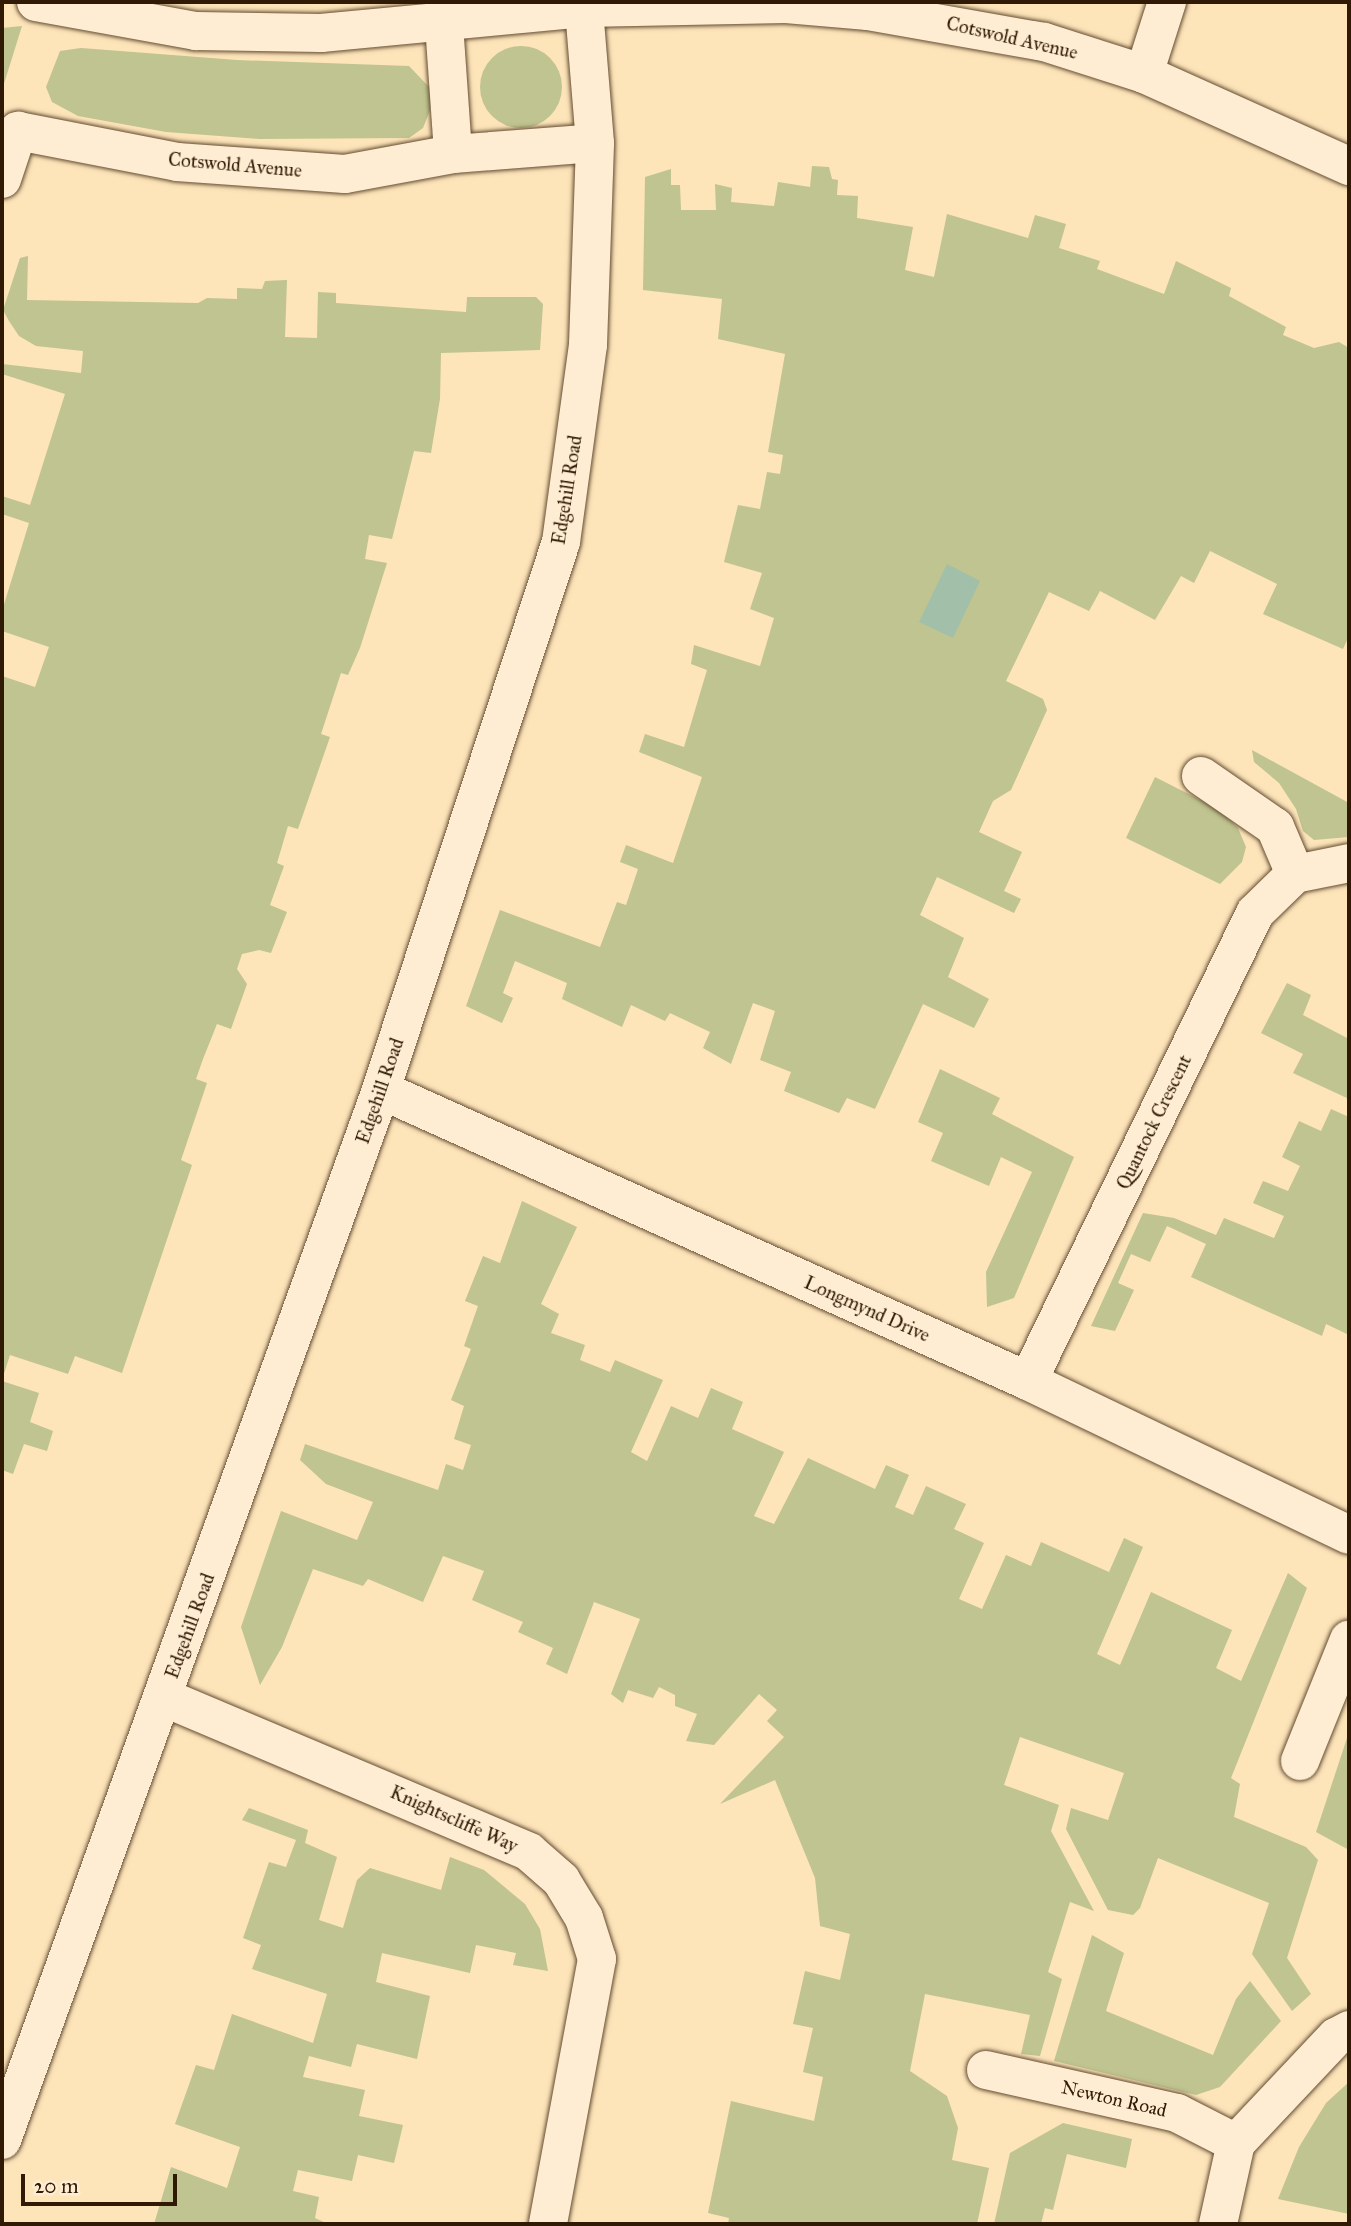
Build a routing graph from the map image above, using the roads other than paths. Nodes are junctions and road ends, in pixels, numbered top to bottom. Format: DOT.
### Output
graph roads {
  1 [pos="36,2"];
  2 [pos="1167,2"];
  3 [pos="584,8"];
  4 [pos="444,24"];
  5 [pos="1144,74"];
  6 [pos="595,143"];
  7 [pos="453,154"];
  8 [pos="1349,166"];
  9 [pos="2,179"];
  10 [pos="1201,776"];
  11 [pos="1349,863"];
  12 [pos="1295,874"];
  13 [pos="381,1090"];
  14 [pos="1028,1381"];
  15 [pos="1349,1535"];
  16 [pos="1349,1640"];
  17 [pos="165,1698"];
  18 [pos="1300,1761"];
  19 [pos="1349,2030"];
  20 [pos="986,2070"];
  21 [pos="2,2140"];
  22 [pos="1236,2143"];
  23 [pos="548,2224"];
  24 [pos="1218,2224"];
  1 -- 4 [label="street, Cotswold Avenue"];
  2 -- 5 [label="street"];
  3 -- 4 [label="street, Cotswold Avenue"];
  3 -- 5 [label="street, Cotswold Avenue"];
  3 -- 6 [label="street, Edgehill Road"];
  4 -- 7 [label="street"];
  5 -- 8 [label="street, Cotswold Avenue"];
  6 -- 7 [label="street, Cotswold Avenue"];
  6 -- 13 [label="street, Edgehill Road"];
  7 -- 9 [label="street, Cotswold Avenue"];
  10 -- 12 [label="street"];
  11 -- 12 [label="street"];
  12 -- 14 [label="street, Quantock Crescent"];
  13 -- 14 [label="street, Longmynd Drive"];
  13 -- 17 [label="street, Edgehill Road"];
  14 -- 15 [label="street, Longmynd Drive"];
  16 -- 18 [label="street"];
  17 -- 21 [label="street, Edgehill Road"];
  17 -- 23 [label="street, Knightscliffe Way"];
  19 -- 22 [label="street"];
  20 -- 22 [label="street, Newton Road"];
  22 -- 24 [label="street"];
}
